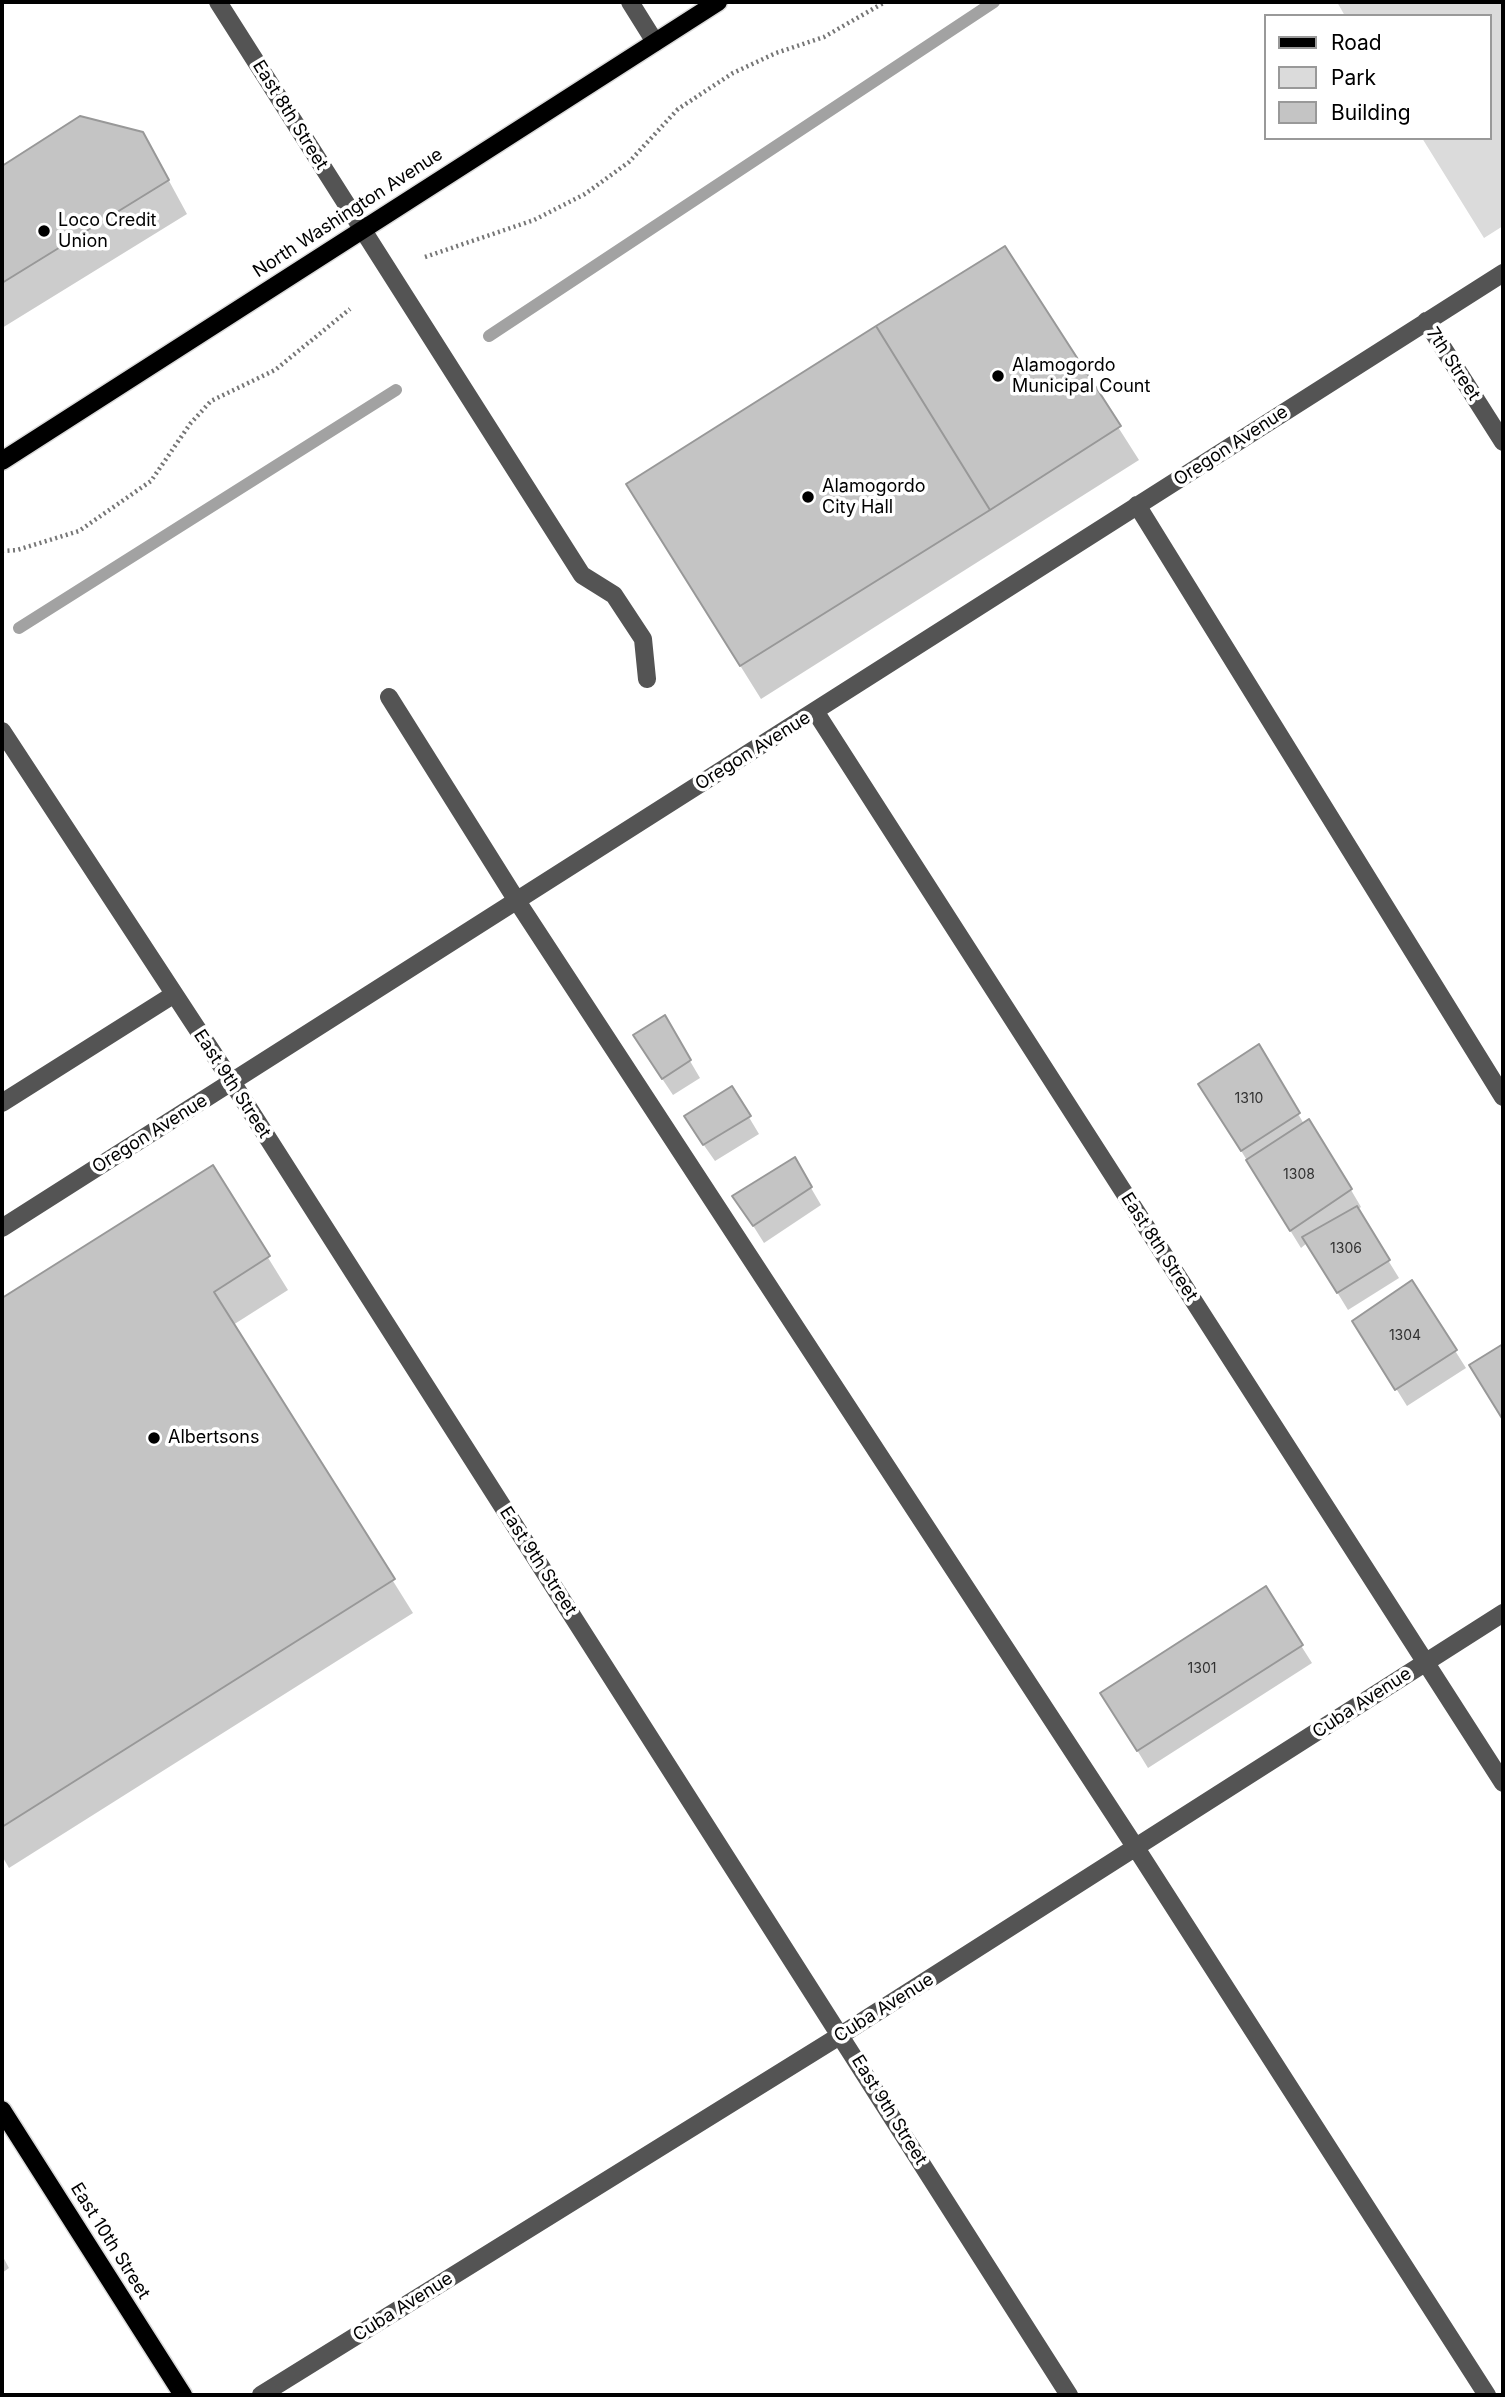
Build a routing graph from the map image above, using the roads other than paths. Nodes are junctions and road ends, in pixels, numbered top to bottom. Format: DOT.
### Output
graph roads {
  1 [pos="218,2"];
  2 [pos="630,2"];
  3 [pos="718,2"];
  4 [pos="655,42"];
  5 [pos="362,229"];
  6 [pos="1503,273"];
  7 [pos="1426,321"];
  8 [pos="1503,442"];
  9 [pos="2,461"];
  10 [pos="1137,505"];
  11 [pos="647,679"];
  12 [pos="389,697"];
  13 [pos="815,711"];
  14 [pos="2,730"];
  15 [pos="517,901"];
  16 [pos="173,995"];
  17 [pos="232,1082"];
  18 [pos="1503,1097"];
  19 [pos="2,1103"];
  20 [pos="2,1228"];
  21 [pos="1503,1613"];
  22 [pos="1426,1662"];
  23 [pos="1503,1783"];
  24 [pos="1136,1848"];
  25 [pos="841,2035"];
  26 [pos="2,2110"];
  27 [pos="183,2395"];
  28 [pos="261,2395"];
  29 [pos="1069,2395"];
  30 [pos="1487,2395"];
  1 -- 5 [label="street, East 8th Street"];
  2 -- 4 [label="street"];
  3 -- 4 [label="main road, North Washington Avenue"];
  4 -- 5 [label="main road, North Washington Avenue"];
  5 -- 9 [label="main road, North Washington Avenue"];
  5 -- 11 [label="street, East 8th Street"];
  6 -- 7 [label="street, Oregon Avenue"];
  7 -- 8 [label="street, 7th Street"];
  7 -- 10 [label="street, Oregon Avenue"];
  10 -- 13 [label="street, Oregon Avenue"];
  10 -- 18 [label="street"];
  12 -- 15 [label="street"];
  13 -- 15 [label="street, Oregon Avenue"];
  13 -- 22 [label="street, East 8th Street"];
  14 -- 16 [label="street, East 9th Street"];
  15 -- 17 [label="street, Oregon Avenue"];
  15 -- 24 [label="street"];
  16 -- 17 [label="street, East 9th Street"];
  16 -- 19 [label="street"];
  17 -- 20 [label="street, Oregon Avenue"];
  17 -- 25 [label="street, East 9th Street"];
  21 -- 22 [label="street, Cuba Avenue"];
  22 -- 23 [label="street, East 8th Street"];
  22 -- 24 [label="street, Cuba Avenue"];
  24 -- 25 [label="street, Cuba Avenue"];
  24 -- 30 [label="street"];
  25 -- 28 [label="street, Cuba Avenue"];
  25 -- 29 [label="street, East 9th Street"];
  26 -- 27 [label="main road, East 10th Street"];
}
